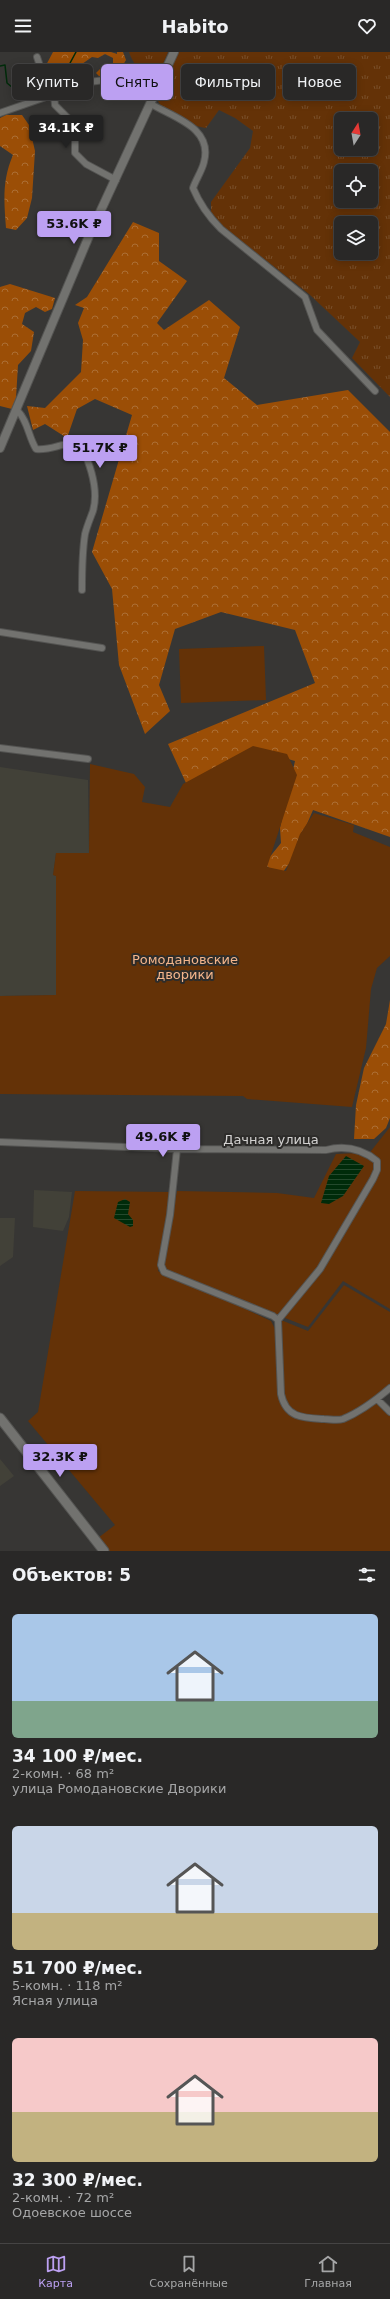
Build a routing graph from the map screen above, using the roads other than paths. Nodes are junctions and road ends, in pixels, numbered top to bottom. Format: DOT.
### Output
graph roads {
  1 [pos="174,52"];
  2 [pos="37,57"];
  3 [pos="40,64"];
  4 [pos="169,64"];
  5 [pos="40,100"];
  6 [pos="53,100"];
  7 [pos="153,100"];
  8 [pos="151,104"];
  9 [pos="0,113"];
  10 [pos="116,180"];
  11 [pos="375,390"];
  12 [pos="18,410"];
  13 [pos="0,448"];
  14 [pos="82,590"];
  15 [pos="0,632"];
  16 [pos="102,648"];
  17 [pos="0,748"];
  18 [pos="88,759"];
  19 [pos="0,1142"];
  20 [pos="177,1149"];
  21 [pos="278,1320"];
  22 [pos="390,1388"];
  23 [pos="377,1399"];
  24 [pos="390,1412"];
  25 [pos="0,1418"];
  26 [pos="104,1551"];
  1 -- 4 [label="street"];
  2 -- 3 [label="street"];
  5 -- 9 [label="street"];
  6 -- 10 [label="street"];
  7 -- 8 [label="street"];
  8 -- 10 [label="street"];
  8 -- 11 [label="street"];
  10 -- 12 [label="street"];
  12 -- 13 [label="street"];
  12 -- 14 [label="street"];
  15 -- 16 [label="street"];
  17 -- 18 [label="street"];
  19 -- 20 [label="street, Дачная улица"];
  20 -- 21 [label="street"];
  20 -- 21 [label="street, Дачная улица"];
  21 -- 23 [label="street"];
  22 -- 23 [label="street"];
  23 -- 24 [label="street"];
  25 -- 26 [label="main road"];
}
